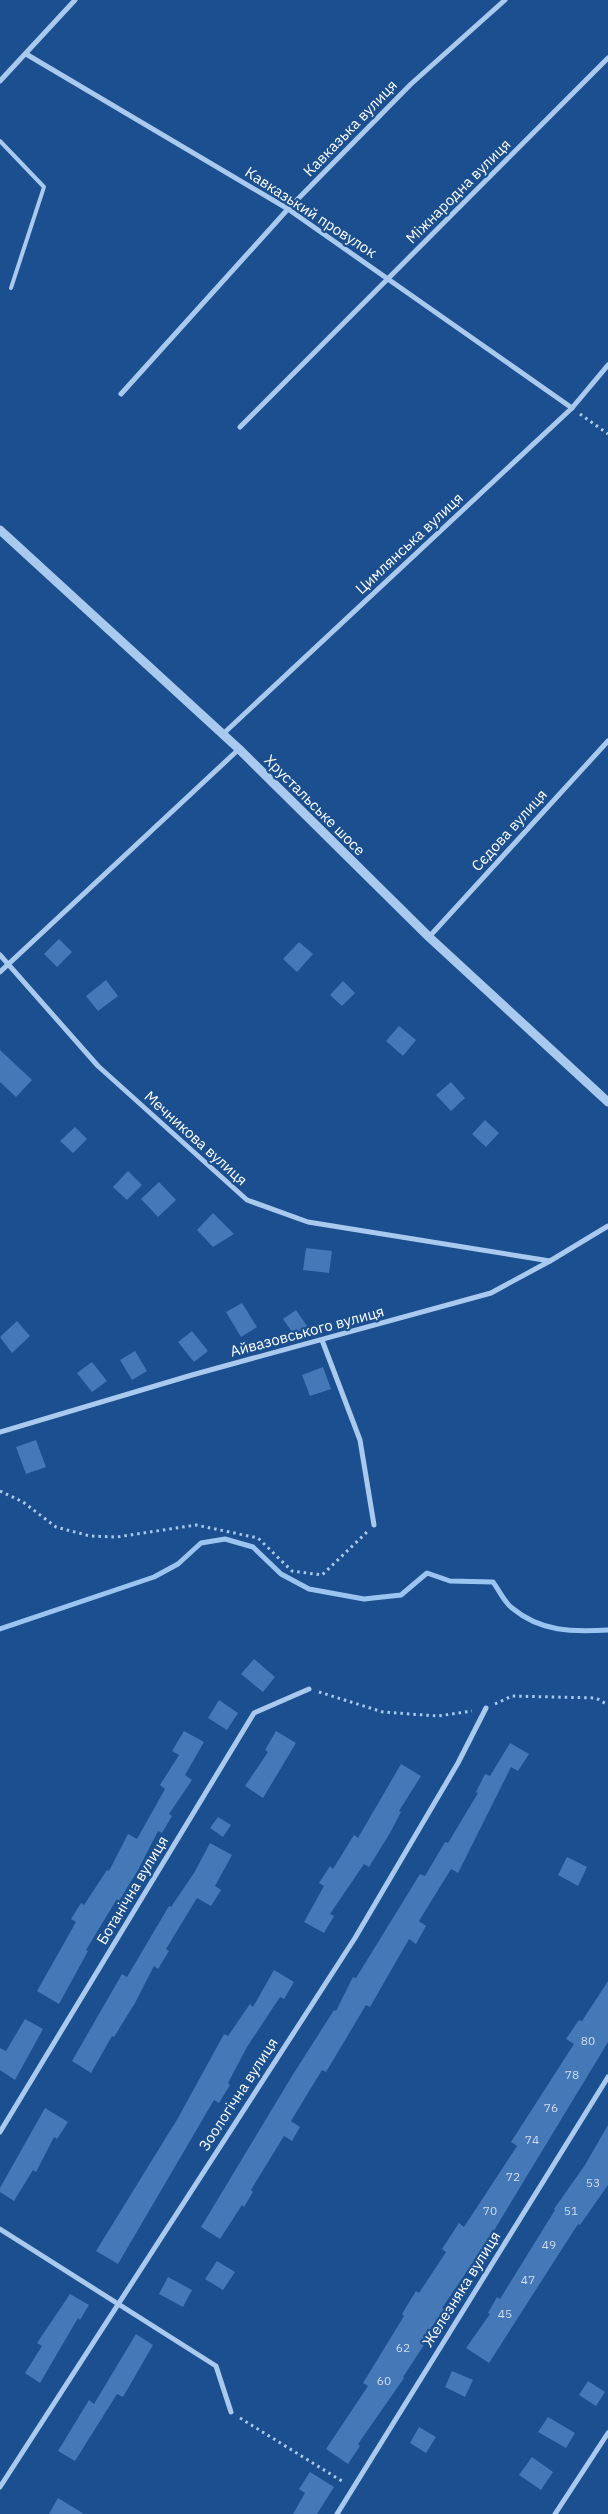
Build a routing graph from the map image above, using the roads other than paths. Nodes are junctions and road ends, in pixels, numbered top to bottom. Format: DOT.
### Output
graph roads {
  1 [pos="75,0"];
  2 [pos="505,0"];
  3 [pos="26,54"];
  4 [pos="608,58"];
  5 [pos="0,81"];
  6 [pos="0,141"];
  7 [pos="288,209"];
  8 [pos="388,278"];
  9 [pos="11,288"];
  10 [pos="608,365"];
  11 [pos="121,394"];
  12 [pos="572,408"];
  13 [pos="240,427"];
  14 [pos="0,530"];
  15 [pos="222,734"];
  16 [pos="608,741"];
  17 [pos="239,749"];
  18 [pos="429,937"];
  19 [pos="0,955"];
  20 [pos="8,964"];
  21 [pos="0,972"];
  22 [pos="608,1102"];
  23 [pos="608,1226"];
  24 [pos="550,1261"];
  25 [pos="322,1340"];
  26 [pos="0,1432"];
  27 [pos="374,1525"];
  28 [pos="310,1689"];
  29 [pos="486,1708"];
  30 [pos="608,2077"];
  31 [pos="0,2132"];
  32 [pos="0,2229"];
  33 [pos="118,2302"];
  34 [pos="231,2412"];
  35 [pos="608,2433"];
  36 [pos="0,2486"];
  37 [pos="337,2514"];
  38 [pos="555,2514"];
  1 -- 3 [label="street"];
  2 -- 7 [label="street, Кавказька вулиця"];
  3 -- 5 [label="street"];
  3 -- 7 [label="street, Кавказький провулок"];
  4 -- 8 [label="street, Міжнародна вулиця"];
  6 -- 9 [label="lane"];
  7 -- 8 [label="street, Кавказький провулок"];
  7 -- 11 [label="street, Кавказька вулиця"];
  8 -- 12 [label="street, Кавказький провулок"];
  8 -- 13 [label="street, Міжнародна вулиця"];
  10 -- 12 [label="street, Цимлянська вулиця"];
  12 -- 15 [label="street, Цимлянська вулиця"];
  14 -- 15 [label="street, Хрустальське шосе"];
  15 -- 17 [label="street, Хрустальське шосе"];
  16 -- 18 [label="street, Сєдова вулиця"];
  17 -- 18 [label="street, Хрустальське шосе"];
  17 -- 20 [label="street"];
  18 -- 22 [label="street, Хрустальське шосе"];
  19 -- 20 [label="street, Мечникова вулиця"];
  20 -- 21 [label="street"];
  20 -- 24 [label="street, Мечникова вулиця"];
  23 -- 24 [label="street, Айвазовського вулиця"];
  24 -- 25 [label="street, Айвазовського вулиця"];
  25 -- 26 [label="street, Айвазовського вулиця"];
  25 -- 27 [label="street"];
  28 -- 31 [label="street, Ботанічна вулиця"];
  29 -- 33 [label="street, Зоологічна вулиця"];
  30 -- 37 [label="street, Железняка вулиця"];
  32 -- 33 [label="street"];
  33 -- 34 [label="street"];
  33 -- 36 [label="street, Зоологічна вулиця"];
  35 -- 38 [label="street"];
}
